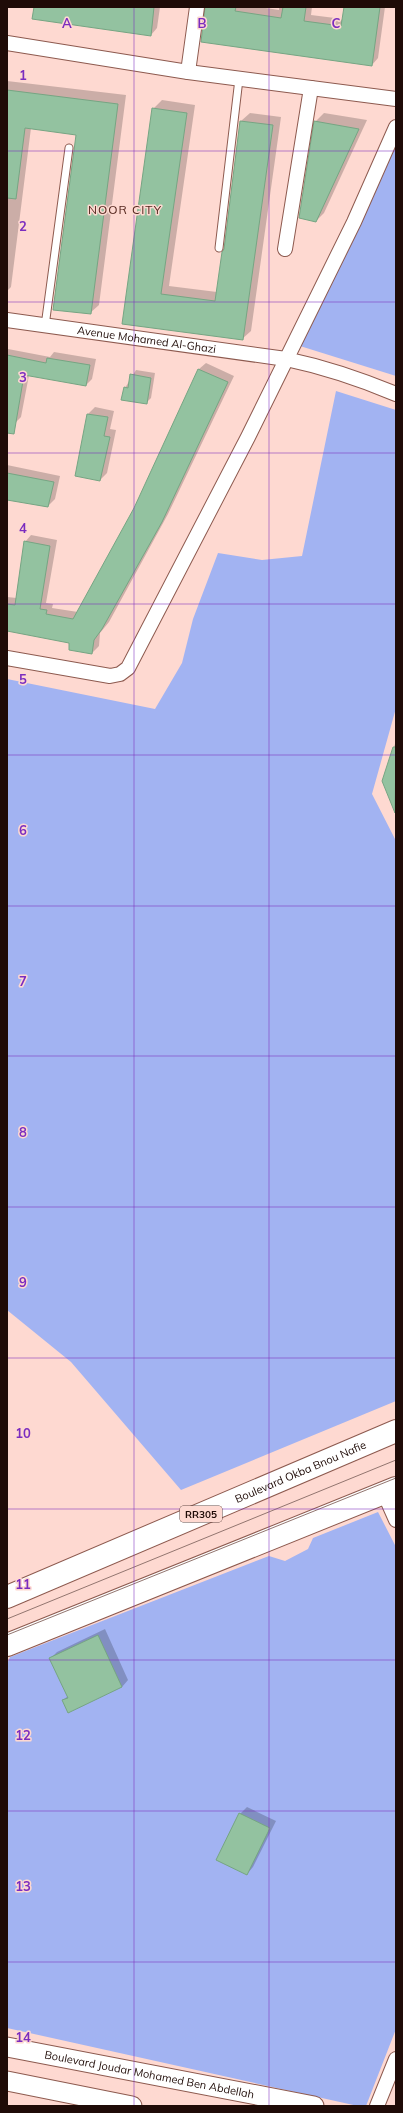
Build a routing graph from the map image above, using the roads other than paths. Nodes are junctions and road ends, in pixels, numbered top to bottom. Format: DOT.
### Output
graph roads {
  1 [pos="197,7"];
  2 [pos="7,43"];
  3 [pos="188,72"];
  4 [pos="239,79"];
  5 [pos="311,88"];
  6 [pos="396,99"];
  7 [pos="396,128"];
  8 [pos="69,148"];
  9 [pos="219,248"];
  10 [pos="285,249"];
  11 [pos="7,320"];
  12 [pos="45,326"];
  13 [pos="286,359"];
  14 [pos="396,394"];
  15 [pos="7,658"];
  16 [pos="396,1431"];
  17 [pos="390,1491"];
  18 [pos="396,1520"];
  19 [pos="7,1597"];
  20 [pos="7,1645"];
  21 [pos="7,2047"];
  22 [pos="396,2059"];
  23 [pos="393,2074"];
  24 [pos="7,2081"];
  25 [pos="132,2106"];
  26 [pos="314,2106"];
  27 [pos="377,2106"];
  1 -- 3 [label="street"];
  2 -- 3 [label="street"];
  3 -- 4 [label="street"];
  4 -- 5 [label="street"];
  4 -- 9 [label="lane"];
  5 -- 6 [label="street"];
  5 -- 10 [label="street"];
  7 -- 13 [label="street"];
  8 -- 12 [label="lane"];
  11 -- 12 [label="street, Avenue Mohamed Al-Ghazi"];
  12 -- 13 [label="street, Avenue Mohamed Al-Ghazi"];
  13 -- 14 [label="street, Avenue Mohamed Al-Ghazi"];
  13 -- 15 [label="street"];
  16 -- 19 [label="main road, Boulevard Okba Bnou Nafie / RR305"];
  17 -- 18 [label="street"];
  17 -- 20 [label="main road"];
  21 -- 26 [label="main road, Boulevard Joudar Mohamed Ben Abdellah"];
  22 -- 23 [label="street"];
  23 -- 27 [label="street"];
  24 -- 25 [label="main road"];
}
